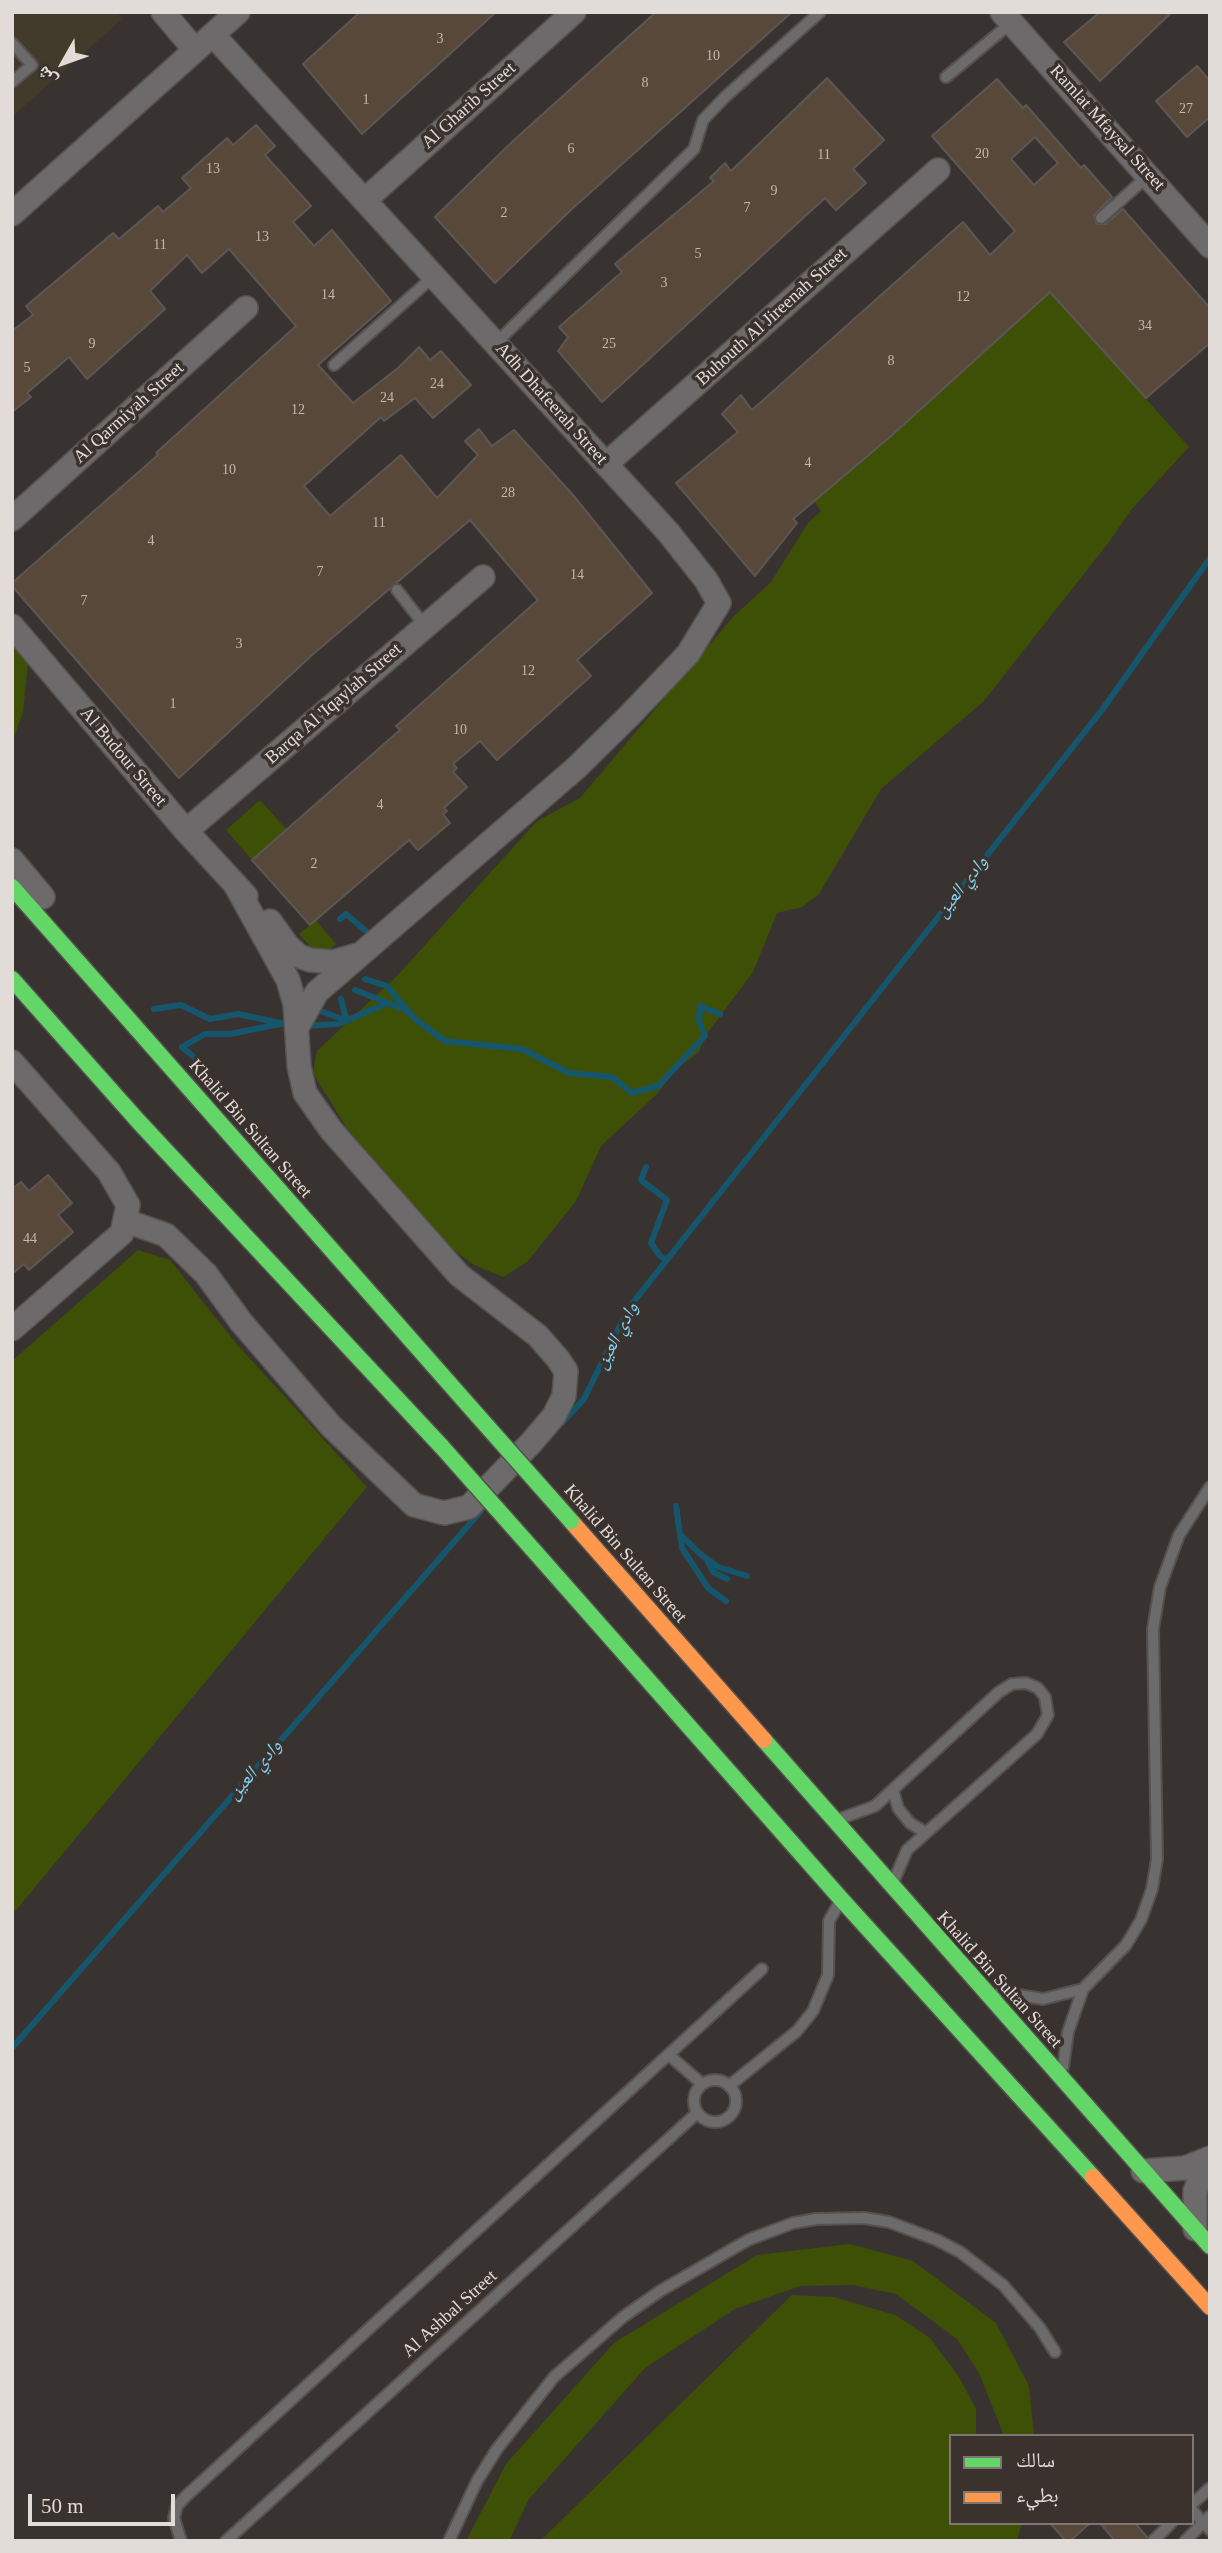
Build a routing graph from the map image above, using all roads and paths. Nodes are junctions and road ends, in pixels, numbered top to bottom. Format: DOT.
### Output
graph roads {
  1 [pos="163,12"];
  2 [pos="238,12"];
  3 [pos="574,12"];
  4 [pos="820,12"];
  5 [pos="1007,18"];
  6 [pos="213,34"];
  7 [pos="12,43"];
  8 [pos="195,50"];
  9 [pos="946,77"];
  10 [pos="12,82"];
  11 [pos="939,170"];
  12 [pos="1149,175"];
  13 [pos="365,200"];
  14 [pos="12,214"];
  15 [pos="1101,218"];
  16 [pos="1210,246"];
  17 [pos="434,276"];
  18 [pos="246,308"];
  19 [pos="496,343"];
  20 [pos="334,365"];
  21 [pos="606,464"];
  22 [pos="12,519"];
  23 [pos="483,578"];
  24 [pos="397,590"];
  25 [pos="12,626"];
  26 [pos="425,626"];
  27 [pos="186,831"];
  28 [pos="12,860"];
  29 [pos="236,886"];
  30 [pos="12,887"];
  31 [pos="361,953"];
  32 [pos="277,958"];
  33 [pos="334,978"];
  34 [pos="12,979"];
  35 [pos="12,997"];
  36 [pos="298,1026"];
  37 [pos="12,1062"];
  38 [pos="186,1086"];
  39 [pos="139,1122"];
  40 [pos="126,1221"];
  41 [pos="12,1329"];
  42 [pos="1210,1487"];
  43 [pos="893,1790"];
  44 [pos="832,1821"];
  45 [pos="926,1833"];
  46 [pos="891,1887"];
  47 [pos="842,1900"];
  48 [pos="762,1969"];
  49 [pos="1083,1989"];
  50 [pos="982,1990"];
  51 [pos="669,2055"];
  52 [pos="1061,2078"];
  53 [pos="702,2084"];
  54 [pos="729,2086"];
  55 [pos="697,2113"];
  56 [pos="1210,2158"];
  57 [pos="1143,2171"];
  58 [pos="1202,2237"];
  59 [pos="1210,2307"];
  60 [pos="1055,2351"];
  61 [pos="1210,2488"];
  62 [pos="1194,2502"];
  63 [pos="1208,2523"];
  64 [pos="1169,2525"];
  65 [pos="181,2541"];
  66 [pos="226,2541"];
  67 [pos="449,2541"];
  68 [pos="1153,2541"];
  69 [pos="1185,2541"];
  1 -- 8 [label="street"];
  2 -- 6 [label="street"];
  3 -- 13 [label="street, Al Gharib Street"];
  4 -- 19 [label="lane"];
  5 -- 9 [label="lane"];
  5 -- 12 [label="street, Ramlat Mfaysal Street"];
  6 -- 8 [label="street"];
  6 -- 13 [label="street, Adh Dhafeerah Street"];
  7 -- 10 [label="lane"];
  8 -- 14 [label="street"];
  11 -- 21 [label="street, Buhouth Al Jireenah Street"];
  12 -- 15 [label="lane"];
  12 -- 16 [label="street, Ramlat Mfaysal Street"];
  13 -- 17 [label="street, Adh Dhafeerah Street"];
  17 -- 19 [label="street, Adh Dhafeerah Street"];
  17 -- 20 [label="lane"];
  18 -- 22 [label="street, Al Qarmiyah Street"];
  19 -- 21 [label="street, Adh Dhafeerah Street"];
  21 -- 31 [label="street, Adh Dhafeerah Street"];
  23 -- 26 [label="street, Barqa Al 'Iqaylah Street"];
  24 -- 26 [label="lane"];
  25 -- 27 [label="street, Al Budour Street"];
  26 -- 27 [label="street, Barqa Al 'Iqaylah Street"];
  27 -- 29 [label="street, Al Budour Street"];
  28 -- 38 [label="street"];
  29 -- 31 [label="street"];
  29 -- 32 [label="street"];
  30 -- 38 [label="main road, Khalid Bin Sultan Street"];
  31 -- 33 [label="street"];
  32 -- 33 [label="street"];
  32 -- 36 [label="street"];
  33 -- 36 [label="street"];
  34 -- 39 [label="main road"];
  35 -- 39 [label="street"];
  36 -- 40 [label="street"];
  37 -- 40 [label="street"];
  38 -- 44 [label="main road, Khalid Bin Sultan Street, bridge"];
  39 -- 47 [label="main road, bridge"];
  40 -- 41 [label="street"];
  42 -- 49 [label="lane"];
  43 -- 44 [label="lane"];
  43 -- 45 [label="lane"];
  43 -- 45 [label="lane"];
  44 -- 46 [label="main road, Khalid Bin Sultan Street"];
  45 -- 46 [label="lane"];
  46 -- 50 [label="main road, Khalid Bin Sultan Street"];
  47 -- 54 [label="lane"];
  47 -- 59 [label="main road"];
  48 -- 51 [label="lane"];
  49 -- 50 [label="lane"];
  49 -- 52 [label="lane"];
  50 -- 52 [label="main road, Khalid Bin Sultan Street"];
  51 -- 53 [label="lane"];
  51 -- 65 [label="lane"];
  52 -- 57 [label="main road, Khalid Bin Sultan Street"];
  53 -- 54 [label="lane"];
  53 -- 55 [label="lane"];
  54 -- 55 [label="lane"];
  55 -- 66 [label="lane, Al Ashbal Street"];
  56 -- 57 [label="street"];
  56 -- 58 [label="street"];
  57 -- 58 [label="main road, Khalid Bin Sultan Street"];
  60 -- 67 [label="lane"];
  61 -- 62 [label="lane"];
  63 -- 69 [label="lane"];
  64 -- 68 [label="lane"];
}
